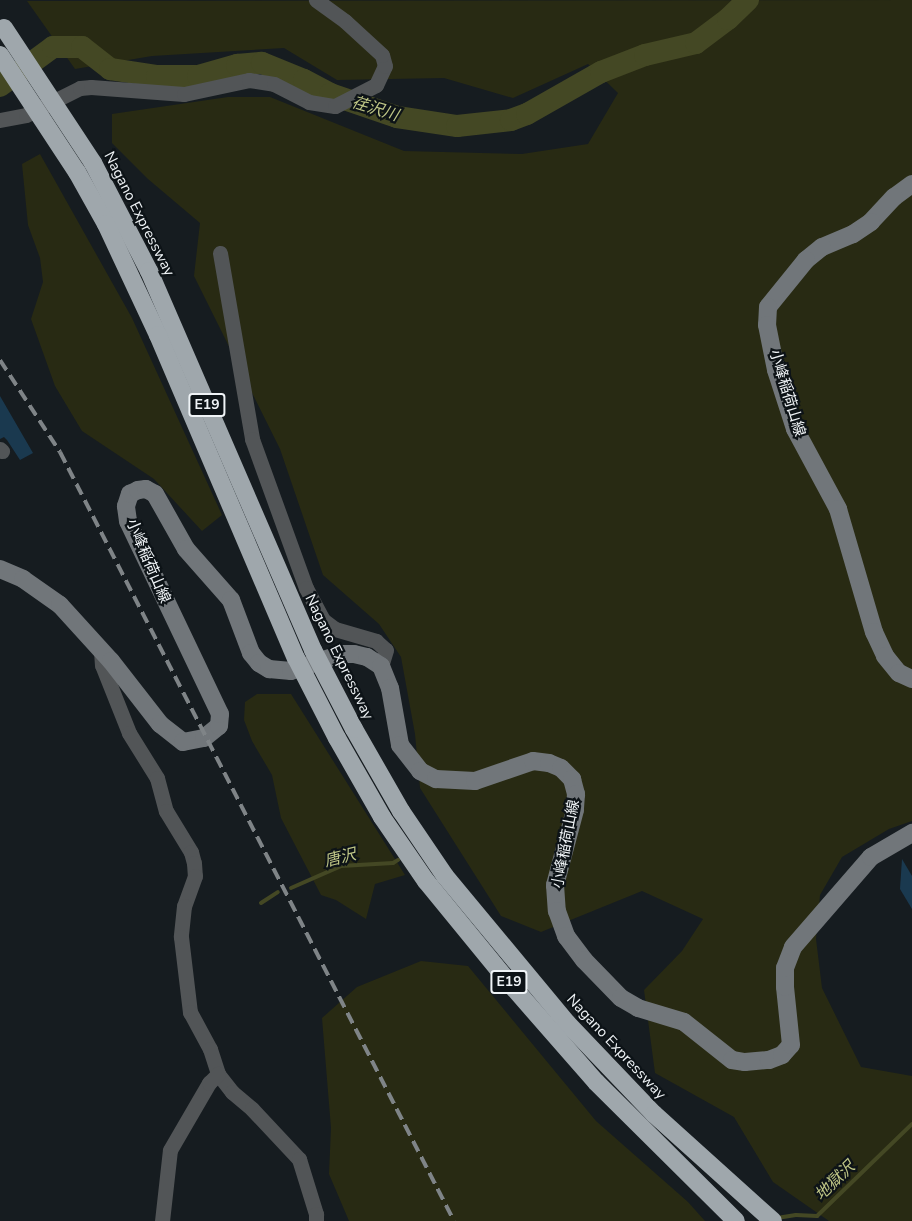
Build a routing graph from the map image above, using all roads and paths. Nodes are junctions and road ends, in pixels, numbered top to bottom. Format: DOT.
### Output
graph roads {
  1 [pos="316,0"];
  2 [pos="2,25"];
  3 [pos="0,55"];
  4 [pos="0,120"];
  5 [pos="85,168"];
  6 [pos="912,184"];
  7 [pos="220,253"];
  8 [pos="0,569"];
  9 [pos="101,651"];
  10 [pos="381,666"];
  11 [pos="912,679"];
  12 [pos="912,833"];
  13 [pos="218,1074"];
  14 [pos="162,1221"];
  15 [pos="316,1221"];
  16 [pos="736,1221"];
  17 [pos="773,1221"];
  1 -- 4 [label="street"];
  2 -- 5 [label="highway, Nagano Expressway / E19, bridge"];
  3 -- 5 [label="highway, Nagano Expressway / E19, bridge"];
  5 -- 16 [label="highway, Nagano Expressway / E19, bridge"];
  5 -- 17 [label="highway, Nagano Expressway / E19, bridge"];
  6 -- 11 [label="main road, 小峰稲荷山線"];
  7 -- 10 [label="street"];
  8 -- 9 [label="main road, 小峰稲荷山線"];
  9 -- 10 [label="main road, 小峰稲荷山線"];
  9 -- 13 [label="street"];
  10 -- 12 [label="main road, 小峰稲荷山線"];
  13 -- 14 [label="street"];
  13 -- 15 [label="street"];
}
